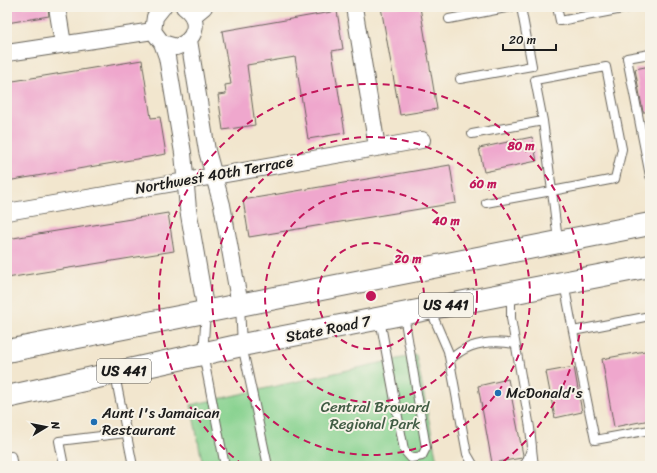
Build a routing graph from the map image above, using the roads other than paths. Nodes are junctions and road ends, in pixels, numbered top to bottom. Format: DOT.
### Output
graph roads {
  1 [pos="57,7"];
  2 [pos="354,7"];
  3 [pos="511,7"];
  4 [pos="521,7"];
  5 [pos="557,7"];
  6 [pos="633,7"];
  7 [pos="159,8"];
  8 [pos="194,10"];
  9 [pos="449,19"];
  10 [pos="158,37"];
  11 [pos="189,40"];
  12 [pos="63,44"];
  13 [pos="7,53"];
  14 [pos="650,54"];
  15 [pos="532,66"];
  16 [pos="460,79"];
  17 [pos="535,80"];
  18 [pos="543,121"];
  19 [pos="472,134"];
  20 [pos="422,140"];
  21 [pos="377,147"];
  22 [pos="214,175"];
  23 [pos="650,176"];
  24 [pos="186,179"];
  25 [pos="552,190"];
  26 [pos="486,203"];
  27 [pos="7,212"];
  28 [pos="650,224"];
  29 [pos="558,242"];
  30 [pos="650,266"];
  31 [pos="564,283"];
  32 [pos="511,293"];
  33 [pos="240,305"];
  34 [pos="430,308"];
  35 [pos="206,312"];
  36 [pos="403,314"];
  37 [pos="650,316"];
  38 [pos="380,318"];
  39 [pos="573,331"];
  40 [pos="515,344"];
  41 [pos="242,345"];
  42 [pos="7,350"];
  43 [pos="203,354"];
  44 [pos="450,360"];
  45 [pos="114,373"];
  46 [pos="7,397"];
  47 [pos="650,430"];
  48 [pos="126,433"];
  49 [pos="532,447"];
  50 [pos="7,457"];
  51 [pos="13,466"];
  52 [pos="64,466"];
  53 [pos="133,466"];
  54 [pos="225,466"];
  55 [pos="268,466"];
  56 [pos="474,466"];
  57 [pos="522,466"];
  58 [pos="534,466"];
  1 -- 12 [label="street"];
  2 -- 21 [label="street"];
  3 -- 9 [label="lane"];
  4 -- 15 [label="lane"];
  5 -- 6 [label="lane"];
  7 -- 10 [label="street"];
  8 -- 11 [label="street"];
  10 -- 11 [label="street"];
  10 -- 12 [label="street"];
  10 -- 24 [label="street"];
  11 -- 22 [label="street"];
  12 -- 13 [label="street"];
  14 -- 23 [label="lane"];
  15 -- 16 [label="lane"];
  15 -- 17 [label="lane"];
  17 -- 18 [label="lane"];
  17 -- 25 [label="lane"];
  18 -- 19 [label="lane"];
  18 -- 25 [label="lane"];
  20 -- 21 [label="street, Northwest 40th Terrace"];
  21 -- 22 [label="street, Northwest 40th Terrace"];
  22 -- 24 [label="street, Northwest 40th Terrace"];
  22 -- 33 [label="street"];
  24 -- 27 [label="street, Northwest 40th Terrace"];
  24 -- 35 [label="street"];
  25 -- 26 [label="lane"];
  25 -- 29 [label="lane"];
  28 -- 29 [label="main road"];
  29 -- 33 [label="main road"];
  30 -- 31 [label="main road, State Road 7 / US 441"];
  31 -- 32 [label="main road, State Road 7 / US 441"];
  31 -- 39 [label="lane"];
  32 -- 34 [label="main road, State Road 7 / US 441"];
  32 -- 40 [label="lane"];
  33 -- 35 [label="main road"];
  33 -- 41 [label="lane"];
  34 -- 36 [label="main road, State Road 7 / US 441"];
  34 -- 44 [label="lane"];
  35 -- 42 [label="main road"];
  35 -- 43 [label="lane"];
  36 -- 38 [label="main road, State Road 7 / US 441"];
  36 -- 38 [label="lane"];
  37 -- 39 [label="lane"];
  38 -- 41 [label="main road, State Road 7 / US 441"];
  39 -- 47 [label="lane"];
  40 -- 44 [label="lane"];
  40 -- 49 [label="lane"];
  41 -- 43 [label="main road, State Road 7 / US 441"];
  41 -- 55 [label="lane"];
  43 -- 45 [label="main road, State Road 7 / US 441"];
  43 -- 54 [label="lane"];
  44 -- 56 [label="lane"];
  45 -- 46 [label="main road, State Road 7 / US 441"];
  45 -- 48 [label="lane"];
  48 -- 52 [label="lane"];
  48 -- 53 [label="lane"];
  49 -- 57 [label="lane"];
  49 -- 58 [label="lane"];
  50 -- 51 [label="lane"];
}
